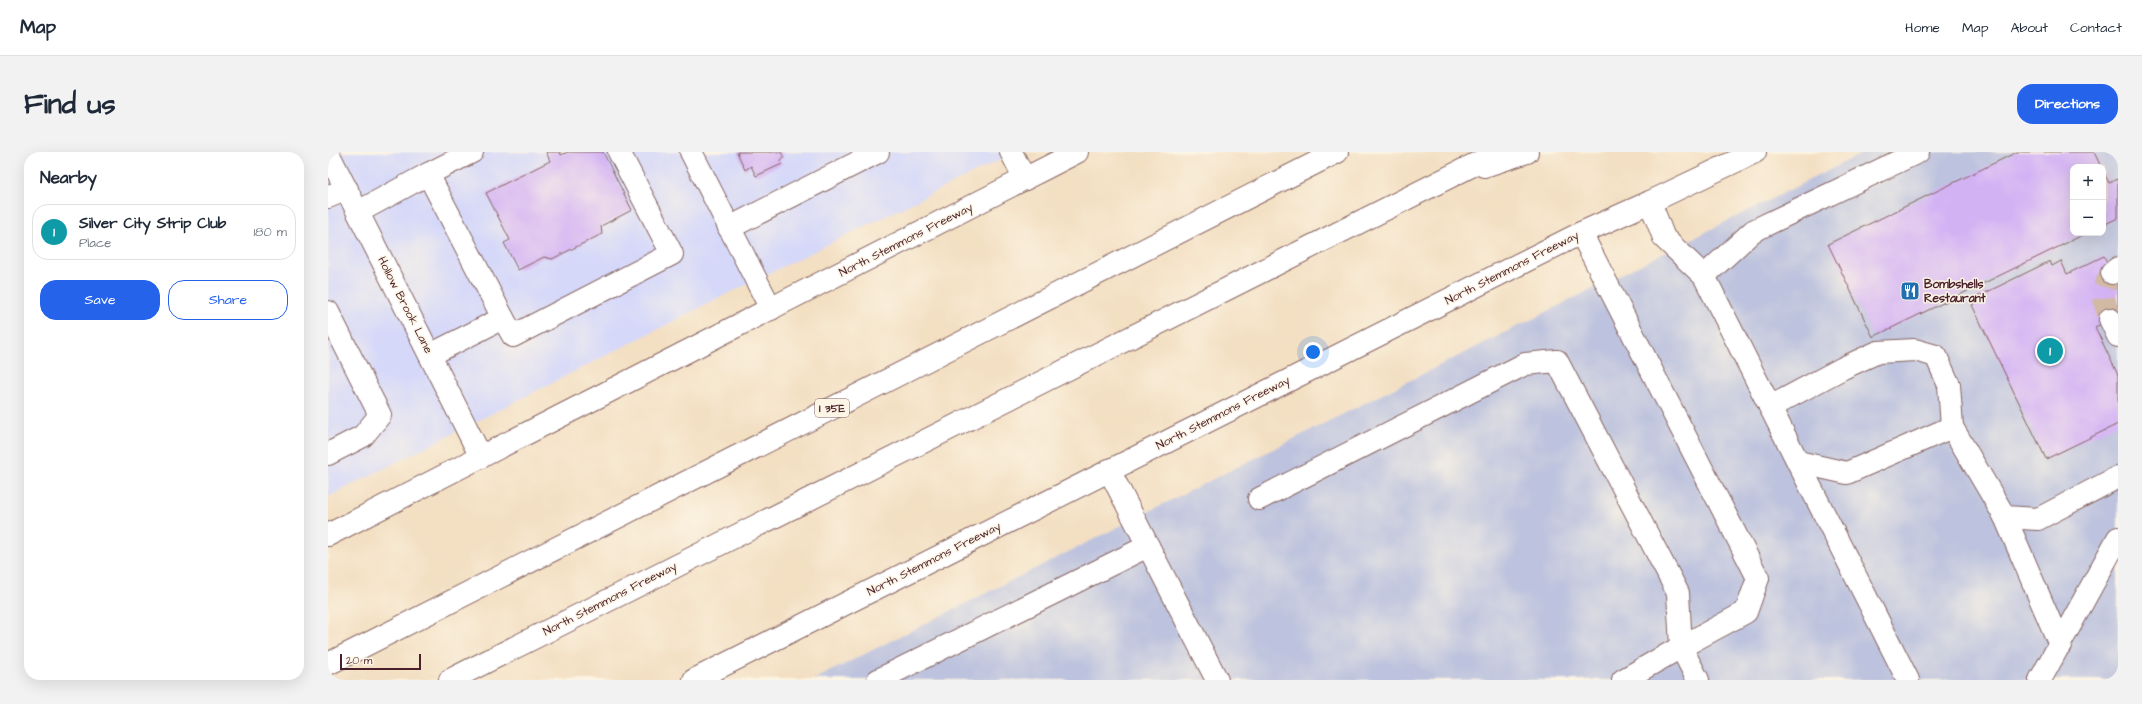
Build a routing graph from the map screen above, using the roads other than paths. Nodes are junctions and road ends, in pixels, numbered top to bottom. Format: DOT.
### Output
graph roads {
  1 [pos="472,152"];
  2 [pos="619,152"];
  3 [pos="691,152"];
  4 [pos="878,152"];
  5 [pos="1012,152"];
  6 [pos="1077,152"];
  7 [pos="1337,152"];
  8 [pos="1499,152"];
  9 [pos="1527,152"];
  10 [pos="1755,152"];
  11 [pos="1918,152"];
  12 [pos="328,153"];
  13 [pos="428,174"];
  14 [pos="1025,179"];
  15 [pos="1445,179"];
  16 [pos="337,193"];
  17 [pos="1650,202"];
  18 [pos="358,212"];
  19 [pos="729,228"];
  20 [pos="1581,233"];
  21 [pos="1704,276"];
  22 [pos="770,309"];
  23 [pos="328,312"];
  24 [pos="503,318"];
  25 [pos="430,355"];
  26 [pos="1770,407"];
  27 [pos="1952,427"];
  28 [pos="328,454"];
  29 [pos="480,457"];
  30 [pos="1798,462"];
  31 [pos="1109,470"];
  32 [pos="2118,477"];
  33 [pos="1259,499"];
  34 [pos="2005,517"];
  35 [pos="328,534"];
  36 [pos="2118,538"];
  37 [pos="1148,546"];
  38 [pos="2060,645"];
  39 [pos="1682,647"];
  40 [pos="328,664"];
  41 [pos="450,680"];
  42 [pos="694,680"];
  43 [pos="878,680"];
  44 [pos="1217,680"];
  45 [pos="1623,680"];
  46 [pos="1698,680"];
  47 [pos="1908,680"];
  48 [pos="2040,680"];
  1 -- 13 [label="main road"];
  2 -- 24 [label="main road"];
  3 -- 19 [label="main road"];
  4 -- 19 [label="main road"];
  5 -- 14 [label="main road"];
  6 -- 14 [label="main road, North Stemmons Freeway"];
  7 -- 40 [label="main road, I 35E"];
  8 -- 15 [label="main road, North Stemmons Freeway"];
  9 -- 15 [label="main road"];
  10 -- 17 [label="main road, North Stemmons Freeway"];
  11 -- 21 [label="main road"];
  12 -- 16 [label="main road, Hollow Brook Lane"];
  13 -- 18 [label="main road"];
  13 -- 24 [label="main road"];
  14 -- 22 [label="main road, North Stemmons Freeway"];
  15 -- 41 [label="main road, North Stemmons Freeway"];
  16 -- 18 [label="main road, Hollow Brook Lane"];
  17 -- 20 [label="main road, North Stemmons Freeway"];
  17 -- 21 [label="main road"];
  18 -- 25 [label="main road, Hollow Brook Lane"];
  19 -- 22 [label="main road"];
  20 -- 31 [label="main road, North Stemmons Freeway"];
  20 -- 39 [label="main road"];
  21 -- 26 [label="main road"];
  22 -- 29 [label="main road, North Stemmons Freeway"];
  23 -- 28 [label="main road"];
  24 -- 25 [label="main road"];
  25 -- 29 [label="main road, Hollow Brook Lane"];
  26 -- 27 [label="main road"];
  26 -- 30 [label="main road"];
  27 -- 30 [label="main road"];
  27 -- 34 [label="main road"];
  29 -- 35 [label="main road, North Stemmons Freeway"];
  30 -- 47 [label="main road"];
  31 -- 37 [label="main road"];
  31 -- 42 [label="main road, North Stemmons Freeway"];
  32 -- 34 [label="main road"];
  33 -- 39 [label="main road"];
  34 -- 38 [label="main road"];
  36 -- 38 [label="main road"];
  37 -- 43 [label="main road"];
  37 -- 44 [label="main road"];
  38 -- 48 [label="main road"];
  39 -- 45 [label="main road"];
  39 -- 46 [label="main road"];
}
